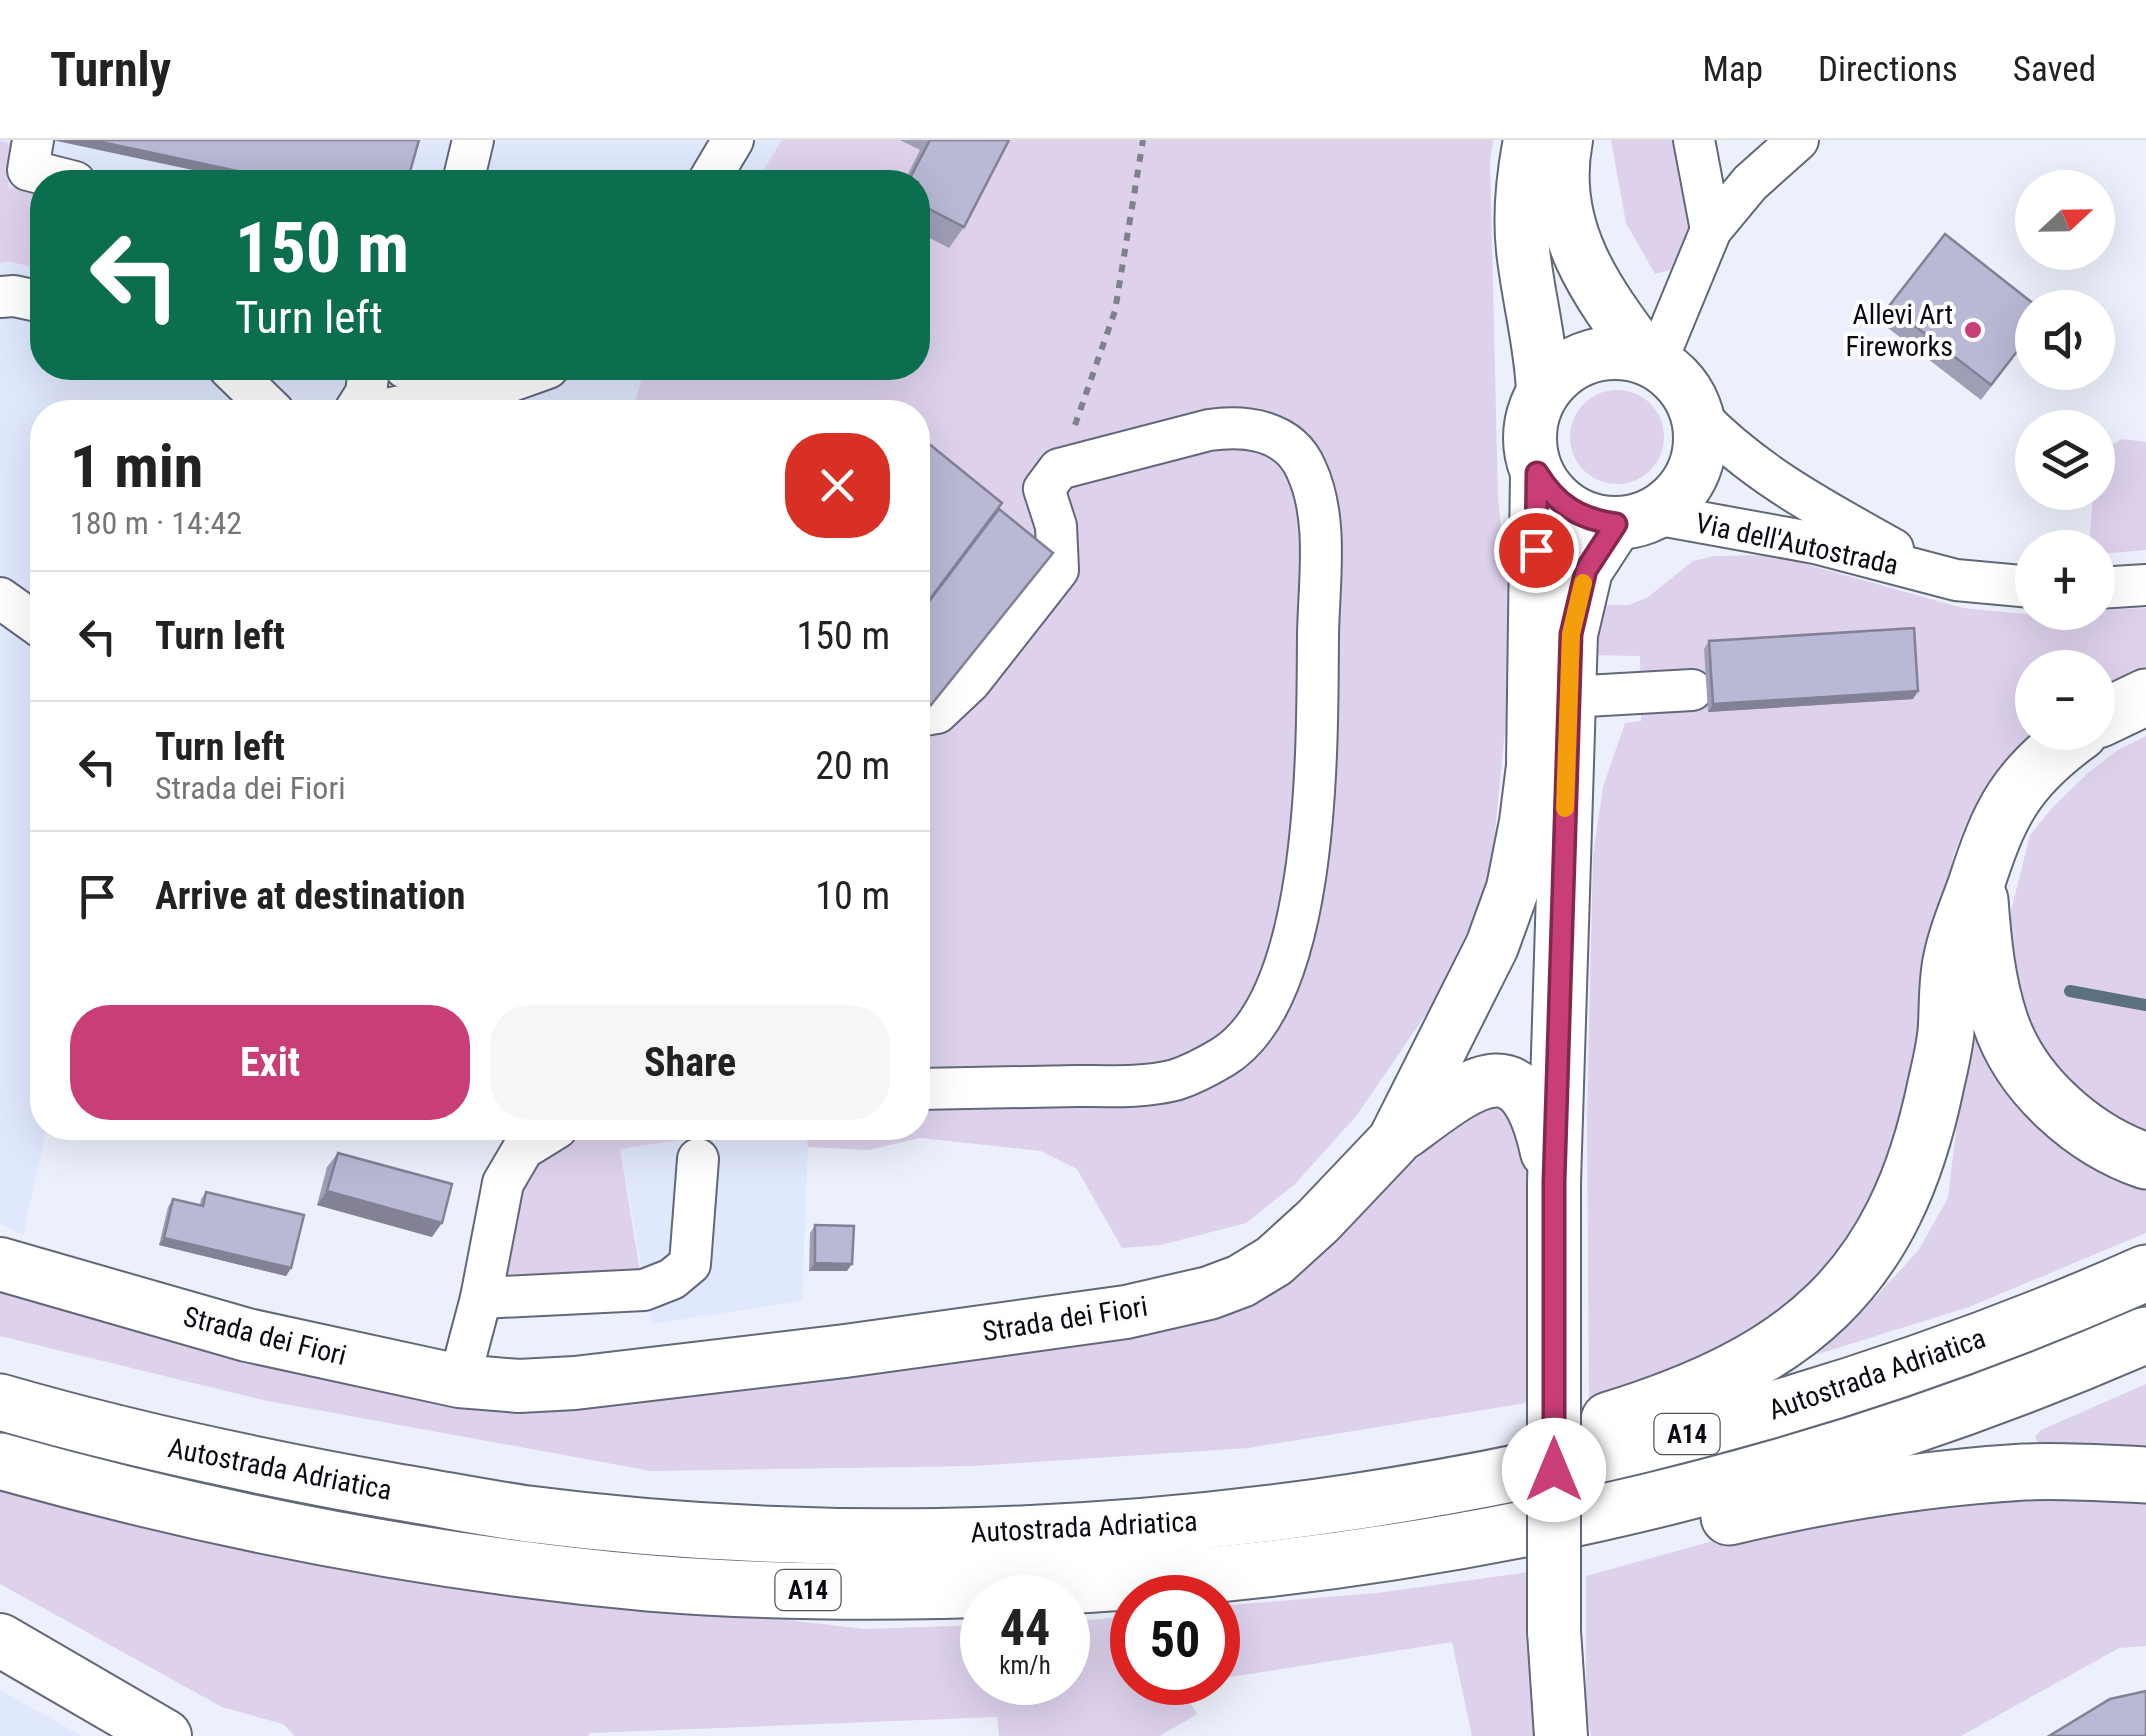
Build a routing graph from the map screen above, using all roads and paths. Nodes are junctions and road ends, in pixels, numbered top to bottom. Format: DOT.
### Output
graph roads {
  1 [pos="33,140"];
  2 [pos="473,140"];
  3 [pos="734,140"];
  4 [pos="1143,140"];
  5 [pos="1530,140"];
  6 [pos="1566,140"];
  7 [pos="1694,140"];
  8 [pos="1798,140"];
  9 [pos="466,170"];
  10 [pos="715,170"];
  11 [pos="30,171"];
  12 [pos="1711,230"];
  13 [pos="0,298"];
  14 [pos="30,299"];
  15 [pos="1651,360"];
  16 [pos="241,380"];
  17 [pos="451,380"];
  18 [pos="515,380"];
  19 [pos="490,390"];
  20 [pos="1543,390"];
  21 [pos="262,400"];
  22 [pos="436,400"];
  23 [pos="1697,414"];
  24 [pos="1060,469"];
  25 [pos="1537,473"];
  26 [pos="1635,519"];
  27 [pos="1940,576"];
  28 [pos="2015,586"];
  29 [pos="2146,586"];
  30 [pos="2115,587"];
  31 [pos="0,598"];
  32 [pos="30,619"];
  33 [pos="1692,690"];
  34 [pos="1568,697"];
  35 [pos="2146,697"];
  36 [pos="2115,712"];
  37 [pos="930,714"];
  38 [pos="2059,750"];
  39 [pos="1978,876"];
  40 [pos="930,1089"];
  41 [pos="538,1140"];
  42 [pos="1394,1140"];
  43 [pos="698,1159"];
  44 [pos="2146,1161"];
  45 [pos="1554,1182"];
  46 [pos="0,1264"];
  47 [pos="2146,1274"];
  48 [pos="481,1298"];
  49 [pos="2146,1335"];
  50 [pos="460,1381"];
  51 [pos="0,1402"];
  52 [pos="0,1461"];
  53 [pos="2146,1474"];
  54 [pos="1209,1520"];
  55 [pos="1218,1575"];
  56 [pos="1240,1576"];
  57 [pos="1110,1583"];
  58 [pos="0,1640"];
  59 [pos="165,1736"];
  60 [pos="1561,1736"];
  1 -- 11 [label="street"];
  2 -- 9 [label="street"];
  3 -- 10 [label="street"];
  4 -- 24 [label="path"];
  5 -- 20 [label="main road"];
  6 -- 15 [label="main road"];
  7 -- 12 [label="street"];
  8 -- 12 [label="street"];
  12 -- 15 [label="street"];
  13 -- 14 [label="street"];
  15 -- 20 [label="main road"];
  15 -- 23 [label="main road"];
  16 -- 21 [label="street"];
  17 -- 19 [label="street"];
  18 -- 19 [label="street"];
  19 -- 22 [label="street"];
  20 -- 25 [label="main road"];
  23 -- 26 [label="main road"];
  23 -- 27 [label="street, Via dell'Autostrada"];
  24 -- 37 [label="street"];
  24 -- 40 [label="street"];
  25 -- 26 [label="main road"];
  25 -- 42 [label="main road, Strada dei Fiori"];
  26 -- 27 [label="street, Via dell'Autostrada"];
  26 -- 34 [label="main road"];
  27 -- 28 [label="street, Via dell'Autostrada"];
  29 -- 30 [label="street"];
  31 -- 32 [label="street"];
  33 -- 34 [label="street"];
  34 -- 45 [label="main road"];
  35 -- 36 [label="highway"];
  38 -- 39 [label="highway"];
  39 -- 44 [label="highway"];
  39 -- 54 [label="highway"];
  41 -- 48 [label="street"];
  42 -- 45 [label="main road"];
  42 -- 50 [label="main road, Strada dei Fiori"];
  43 -- 48 [label="street"];
  45 -- 60 [label="main road, bridge"];
  46 -- 50 [label="main road, Strada dei Fiori"];
  47 -- 54 [label="highway, Autostrada Adriatica / A14"];
  48 -- 50 [label="street"];
  49 -- 55 [label="highway, Autostrada Adriatica / A14"];
  51 -- 54 [label="highway, Autostrada Adriatica / A14"];
  52 -- 57 [label="highway, Autostrada Adriatica / A14"];
  53 -- 56 [label="highway"];
  58 -- 59 [label="main road"];
}
